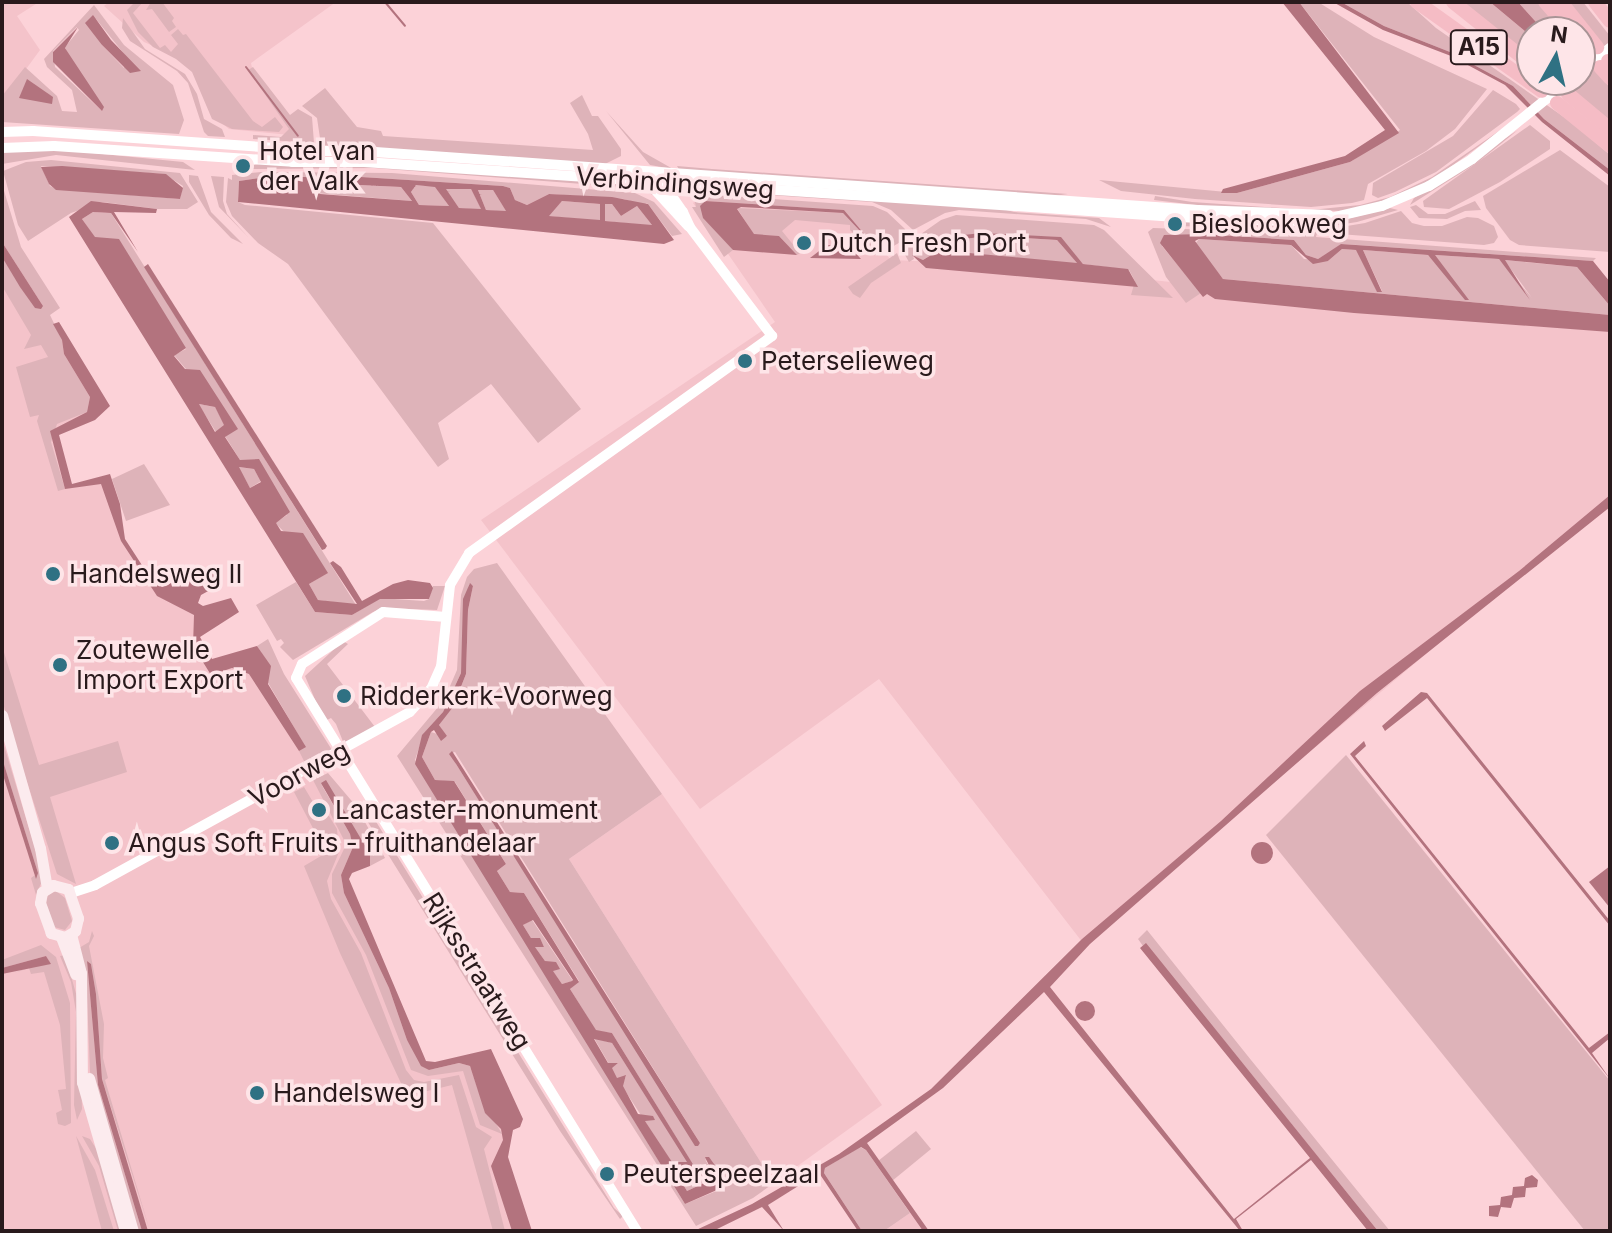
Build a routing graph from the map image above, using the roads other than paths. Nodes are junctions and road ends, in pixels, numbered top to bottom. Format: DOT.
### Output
graph roads {
  1 [pos="1417,2"];
  2 [pos="1453,2"];
  3 [pos="1561,2"];
  4 [pos="1595,2"];
  5 [pos="1610,21"];
  6 [pos="1516,52"];
  7 [pos="1600,58"];
  8 [pos="1516,64"];
  9 [pos="1558,96"];
  10 [pos="1568,96"];
  11 [pos="1570,96"];
  12 [pos="1610,129"];
  13 [pos="2,132"];
  14 [pos="1610,146"];
  15 [pos="2,148"];
  16 [pos="629,156"];
  17 [pos="621,169"];
  18 [pos="650,176"];
  19 [pos="662,182"];
  20 [pos="683,183"];
  21 [pos="1083,187"];
  22 [pos="675,199"];
  23 [pos="1074,200"];
  24 [pos="1131,214"];
  25 [pos="1347,215"];
  26 [pos="690,227"];
  27 [pos="1125,227"];
  28 [pos="446,617"];
  29 [pos="2,715"];
  30 [pos="52,886"];
  31 [pos="72,898"];
  32 [pos="66,936"];
  33 [pos="83,1043"];
  34 [pos="125,1231"];
  35 [pos="133,1231"];
  36 [pos="637,1231"];
  1 -- 8 [label="highway, A15"];
  2 -- 6 [label="highway"];
  3 -- 7 [label="highway"];
  4 -- 5 [label="highway"];
  9 -- 25 [label="street, Verbindingsweg"];
  10 -- 14 [label="highway"];
  11 -- 12 [label="highway"];
  13 -- 17 [label="street, Verbindingsweg"];
  15 -- 18 [label="street, Verbindingsweg"];
  16 -- 17 [label="street"];
  17 -- 18 [label="street, Verbindingsweg"];
  18 -- 19 [label="street"];
  18 -- 23 [label="street, Verbindingsweg"];
  18 -- 26 [label="street"];
  19 -- 20 [label="street, Verbindingsweg"];
  19 -- 22 [label="street"];
  20 -- 22 [label="street"];
  20 -- 24 [label="street, Verbindingsweg"];
  21 -- 23 [label="street"];
  22 -- 26 [label="street"];
  23 -- 25 [label="street, Verbindingsweg"];
  24 -- 25 [label="street, Verbindingsweg"];
  24 -- 27 [label="street"];
  26 -- 28 [label="street, Voorweg"];
  28 -- 31 [label="street, Voorweg"];
  28 -- 36 [label="street, Rijksstraatweg"];
  29 -- 30 [label="main road"];
  30 -- 31 [label="main road"];
  30 -- 32 [label="main road"];
  31 -- 32 [label="main road"];
  32 -- 33 [label="main road"];
  33 -- 34 [label="main road"];
  33 -- 35 [label="main road"];
}
